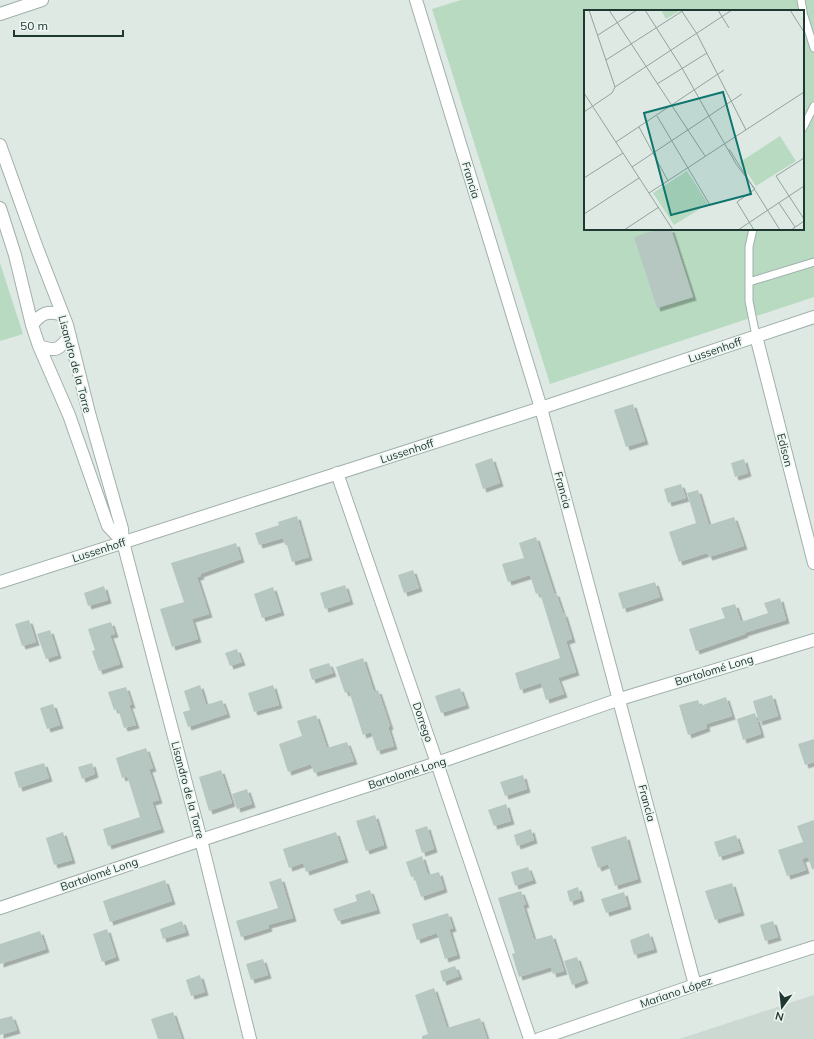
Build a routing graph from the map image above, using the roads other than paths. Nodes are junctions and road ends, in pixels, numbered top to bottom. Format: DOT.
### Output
graph roads {
  1 [pos="42,0"];
  2 [pos="416,0"];
  3 [pos="801,0"];
  4 [pos="803,10"];
  5 [pos="0,14"];
  6 [pos="804,15"];
  7 [pos="814,48"];
  8 [pos="814,106"];
  9 [pos="804,126"];
  10 [pos="0,145"];
  11 [pos="2,159"];
  12 [pos="0,208"];
  13 [pos="753,230"];
  14 [pos="36,248"];
  15 [pos="16,255"];
  16 [pos="814,262"];
  17 [pos="749,282"];
  18 [pos="63,315"];
  19 [pos="814,318"];
  20 [pos="32,325"];
  21 [pos="70,336"];
  22 [pos="756,336"];
  23 [pos="39,346"];
  24 [pos="541,408"];
  25 [pos="337,473"];
  26 [pos="123,542"];
  27 [pos="814,563"];
  28 [pos="0,582"];
  29 [pos="814,640"];
  30 [pos="620,699"];
  31 [pos="437,763"];
  32 [pos="201,840"];
  33 [pos="0,908"];
  34 [pos="814,947"];
  35 [pos="695,985"];
  36 [pos="250,1039"];
  37 [pos="530,1039"];
  38 [pos="539,1039"];
  1 -- 5 [label="street"];
  2 -- 24 [label="street, Francia"];
  3 -- 4 [label="lane"];
  6 -- 7 [label="lane"];
  8 -- 9 [label="lane"];
  10 -- 11 [label="street, Lisandro de la Torre"];
  11 -- 14 [label="street, Lisandro de la Torre"];
  12 -- 15 [label="street, Lisandro de la Torre"];
  13 -- 17 [label="lane"];
  14 -- 15 [label="street"];
  14 -- 18 [label="street, Lisandro de la Torre"];
  15 -- 20 [label="street, Lisandro de la Torre"];
  16 -- 17 [label="lane"];
  17 -- 22 [label="lane"];
  18 -- 20 [label="street"];
  18 -- 21 [label="street, Lisandro de la Torre"];
  19 -- 22 [label="street, Lussenhoff"];
  20 -- 23 [label="street, Lisandro de la Torre"];
  21 -- 23 [label="street"];
  21 -- 26 [label="street, Lisandro de la Torre"];
  22 -- 24 [label="street, Lussenhoff"];
  22 -- 27 [label="street, Edison"];
  23 -- 26 [label="street, Lisandro de la Torre"];
  24 -- 25 [label="street, Lussenhoff"];
  24 -- 30 [label="street, Francia"];
  25 -- 26 [label="street, Lussenhoff"];
  25 -- 31 [label="street, Dorrego"];
  26 -- 28 [label="street, Lussenhoff"];
  26 -- 32 [label="street, Lisandro de la Torre"];
  29 -- 30 [label="street, Bartolomé Long"];
  30 -- 31 [label="street, Bartolomé Long"];
  30 -- 35 [label="street, Francia"];
  31 -- 32 [label="street, Bartolomé Long"];
  31 -- 37 [label="street, Dorrego"];
  32 -- 33 [label="street, Bartolomé Long"];
  32 -- 36 [label="street, Lisandro de la Torre"];
  34 -- 35 [label="street, Mariano López"];
  35 -- 38 [label="street, Mariano López"];
}
